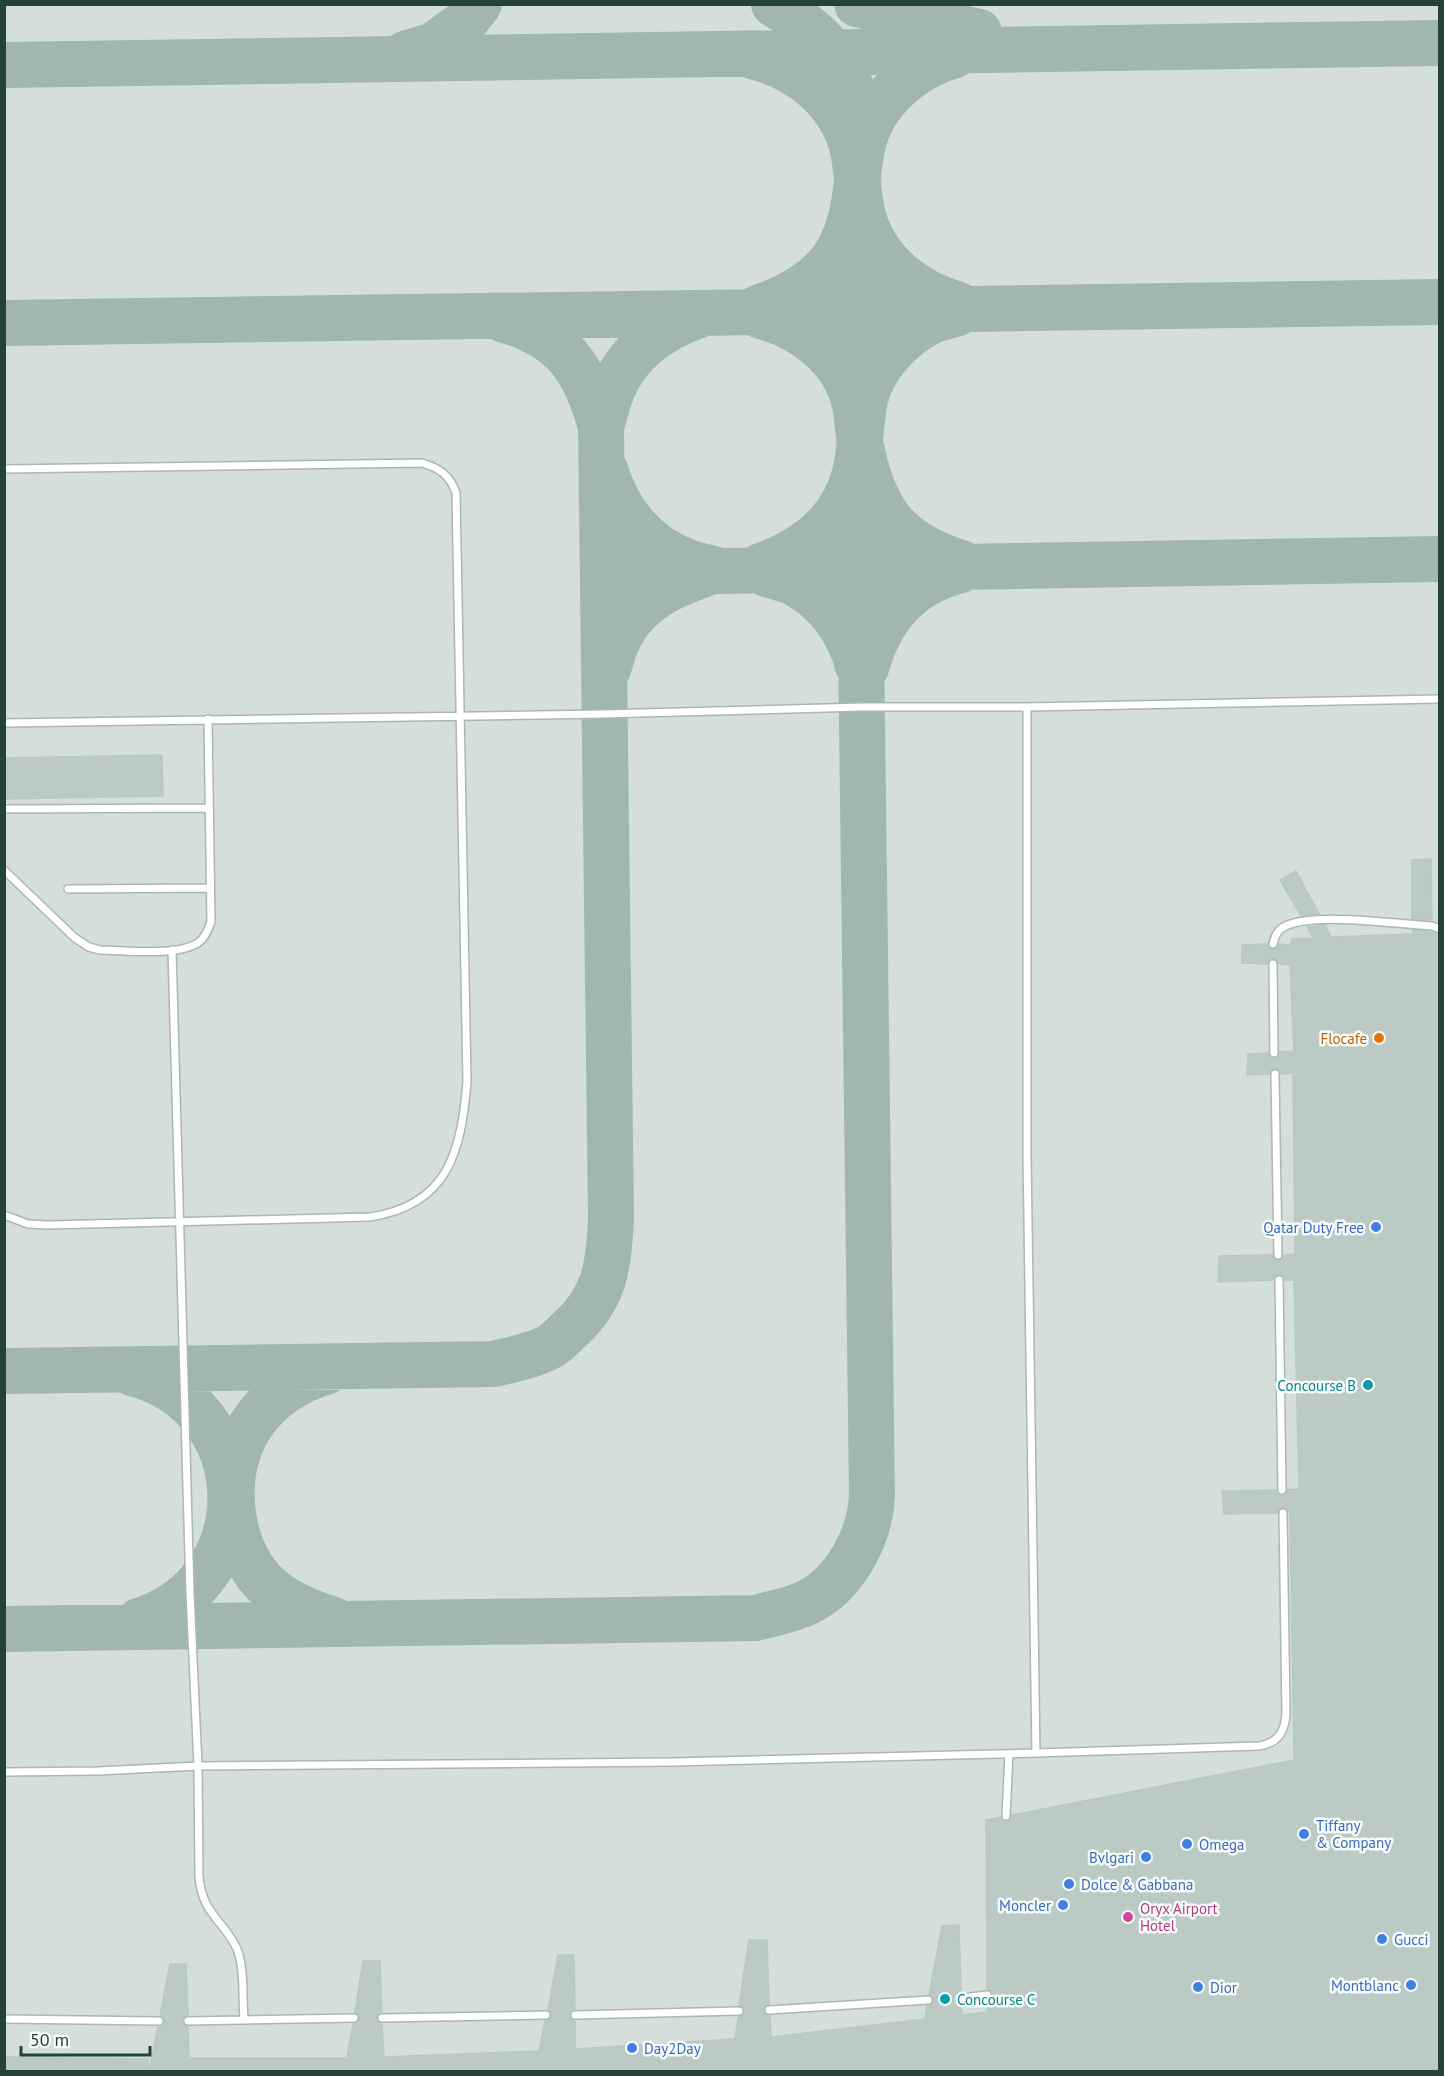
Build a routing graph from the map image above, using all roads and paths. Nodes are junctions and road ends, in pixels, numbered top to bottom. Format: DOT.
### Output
graph roads {
  1 [pos="4,469"];
  2 [pos="1440,699"];
  3 [pos="1027,707"];
  4 [pos="460,716"];
  5 [pos="208,719"];
  6 [pos="4,723"];
  7 [pos="209,808"];
  8 [pos="4,809"];
  9 [pos="4,870"];
  10 [pos="210,888"];
  11 [pos="68,889"];
  12 [pos="1440,929"];
  13 [pos="1273,944"];
  14 [pos="172,950"];
  15 [pos="1273,964"];
  16 [pos="1275,1053"];
  17 [pos="1275,1074"];
  18 [pos="4,1215"];
  19 [pos="180,1221"];
  20 [pos="1278,1255"];
  21 [pos="1279,1280"];
  22 [pos="1282,1490"];
  23 [pos="1283,1513"];
  24 [pos="1036,1753"];
  25 [pos="1009,1754"];
  26 [pos="198,1766"];
  27 [pos="4,1772"];
  28 [pos="1006,1816"];
  29 [pos="987,1995"];
  30 [pos="961,1998"];
  31 [pos="928,2000"];
  32 [pos="739,2010"];
  33 [pos="769,2010"];
  34 [pos="546,2015"];
  35 [pos="575,2015"];
  36 [pos="354,2018"];
  37 [pos="382,2018"];
  38 [pos="4,2019"];
  39 [pos="244,2019"];
  40 [pos="159,2020"];
  41 [pos="188,2021"];
  1 -- 4 [label="lane"];
  2 -- 3 [label="lane"];
  3 -- 4 [label="lane"];
  3 -- 24 [label="lane"];
  4 -- 5 [label="lane"];
  4 -- 19 [label="lane"];
  5 -- 6 [label="lane"];
  5 -- 7 [label="lane"];
  7 -- 8 [label="lane"];
  7 -- 10 [label="lane"];
  9 -- 14 [label="lane"];
  10 -- 11 [label="lane"];
  10 -- 14 [label="lane"];
  12 -- 13 [label="lane"];
  14 -- 19 [label="lane"];
  15 -- 16 [label="lane"];
  17 -- 20 [label="lane"];
  18 -- 19 [label="lane"];
  19 -- 26 [label="lane"];
  21 -- 22 [label="lane"];
  23 -- 24 [label="lane"];
  24 -- 25 [label="lane"];
  25 -- 26 [label="lane"];
  25 -- 28 [label="lane"];
  26 -- 27 [label="lane"];
  26 -- 39 [label="lane"];
  29 -- 30 [label="lane"];
  31 -- 33 [label="lane"];
  32 -- 35 [label="lane"];
  34 -- 37 [label="lane"];
  36 -- 39 [label="lane"];
  38 -- 40 [label="lane"];
  39 -- 41 [label="lane"];
}
